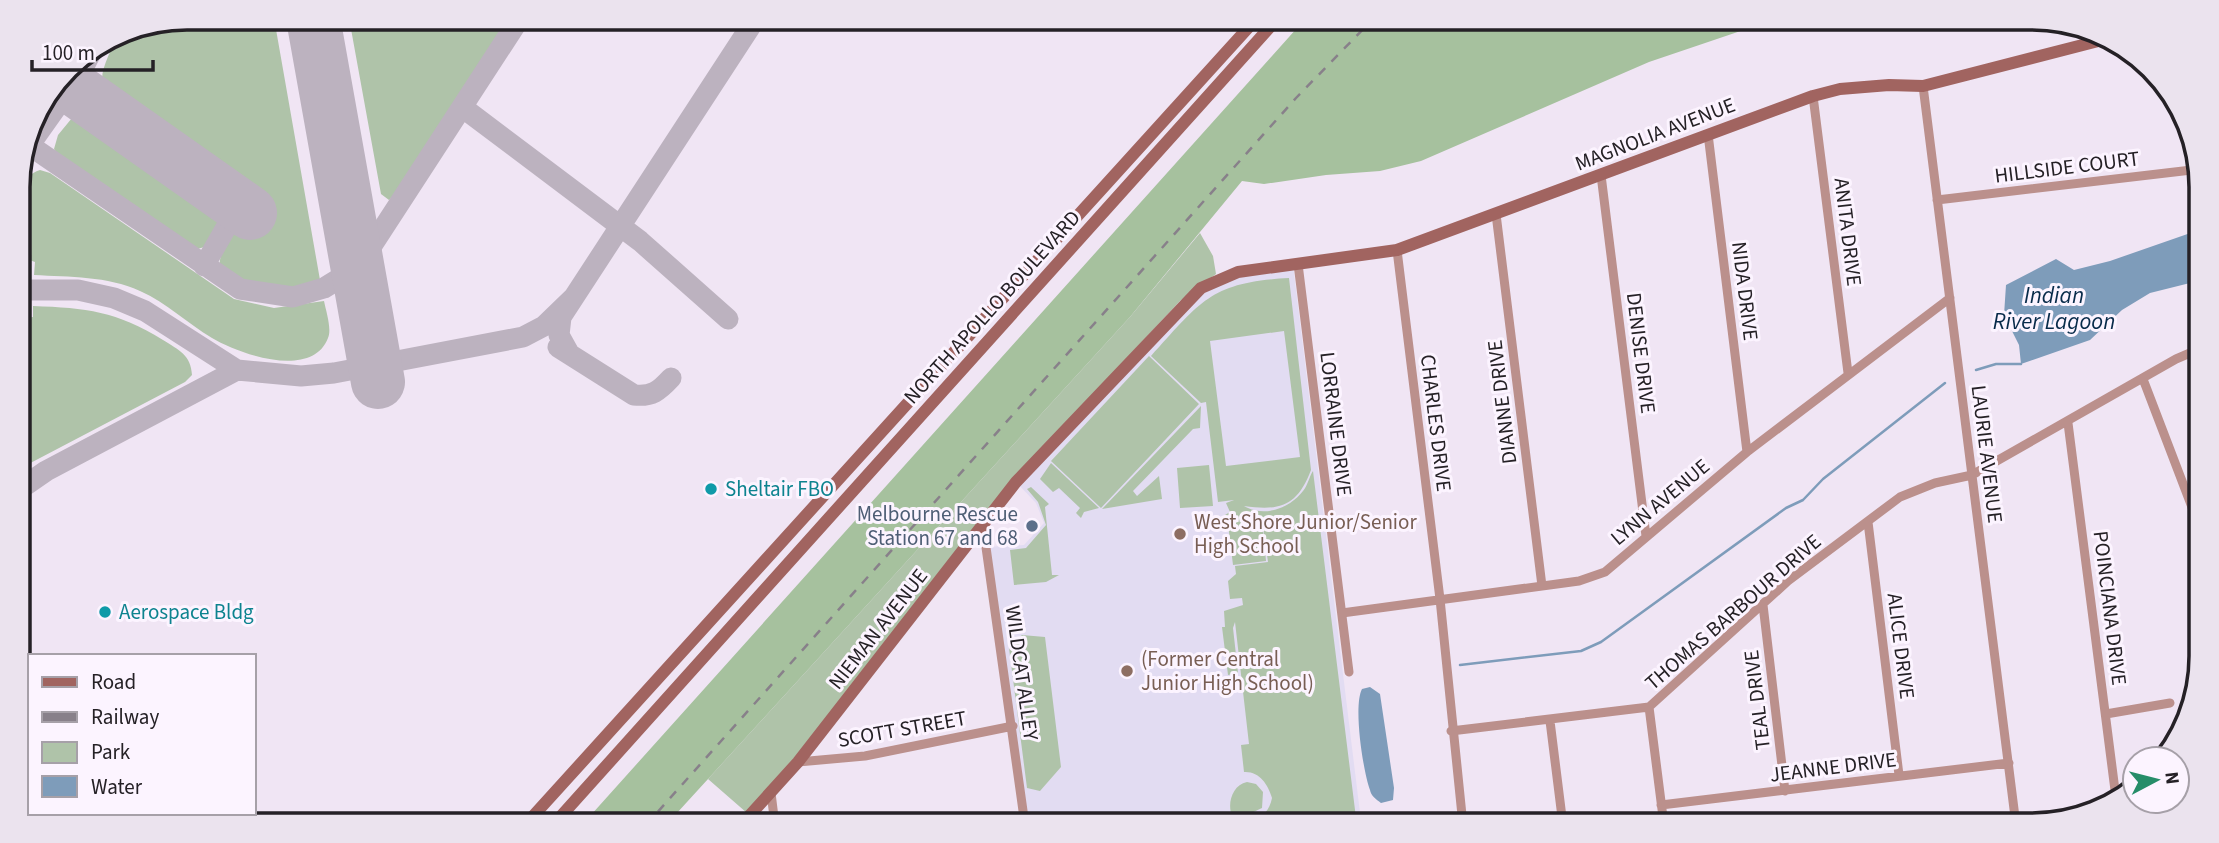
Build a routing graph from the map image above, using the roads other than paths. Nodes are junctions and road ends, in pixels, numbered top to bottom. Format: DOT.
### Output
graph roads {
  1 [pos="1246,30"];
  2 [pos="1267,30"];
  3 [pos="2093,42"];
  4 [pos="1923,86"];
  5 [pos="1813,96"];
  6 [pos="1708,134"];
  7 [pos="2188,170"];
  8 [pos="1601,175"];
  9 [pos="1937,200"];
  10 [pos="1496,214"];
  11 [pos="1397,250"];
  12 [pos="1298,264"];
  13 [pos="1220,277"];
  14 [pos="1950,298"];
  15 [pos="2189,354"];
  16 [pos="1847,373"];
  17 [pos="2143,379"];
  18 [pos="2068,423"];
  19 [pos="1747,452"];
  20 [pos="1972,475"];
  21 [pos="2189,499"];
  22 [pos="1868,522"];
  23 [pos="983,526"];
  24 [pos="1646,536"];
  25 [pos="1542,586"];
  26 [pos="1440,599"];
  27 [pos="1763,605"];
  28 [pos="1342,613"];
  29 [pos="1349,672"];
  30 [pos="2170,703"];
  31 [pos="1649,707"];
  32 [pos="2106,714"];
  33 [pos="1550,721"];
  34 [pos="1013,726"];
  35 [pos="1451,731"];
  36 [pos="798,762"];
  37 [pos="2008,764"];
  38 [pos="1899,775"];
  39 [pos="2115,789"];
  40 [pos="1785,790"];
  41 [pos="771,793"];
  42 [pos="1661,805"];
  43 [pos="536,813"];
  44 [pos="564,813"];
  45 [pos="752,813"];
  46 [pos="774,813"];
  47 [pos="1024,813"];
  48 [pos="1461,813"];
  49 [pos="1562,813"];
  50 [pos="1662,813"];
  51 [pos="2014,813"];
  1 -- 43 [label="street, NORTH APOLLO BOULEVARD"];
  2 -- 44 [label="street, NORTH APOLLO BOULEVARD"];
  3 -- 4 [label="street, MAGNOLIA AVENUE"];
  4 -- 5 [label="street, MAGNOLIA AVENUE"];
  4 -- 9 [label="street, LAURIE AVENUE"];
  5 -- 6 [label="street, MAGNOLIA AVENUE"];
  5 -- 16 [label="street, ANITA DRIVE"];
  6 -- 8 [label="street, MAGNOLIA AVENUE"];
  6 -- 19 [label="street, NIDA DRIVE"];
  7 -- 9 [label="street, HILLSIDE COURT"];
  8 -- 10 [label="street, MAGNOLIA AVENUE"];
  8 -- 24 [label="street, DENISE DRIVE"];
  9 -- 14 [label="street, LAURIE AVENUE"];
  10 -- 11 [label="street, MAGNOLIA AVENUE"];
  10 -- 25 [label="street, DIANNE DRIVE"];
  11 -- 12 [label="street, MAGNOLIA AVENUE"];
  11 -- 26 [label="street, CHARLES DRIVE"];
  12 -- 13 [label="street, MAGNOLIA AVENUE"];
  12 -- 28 [label="street, LORRAINE DRIVE"];
  13 -- 23 [label="street, NIEMAN AVENUE"];
  14 -- 16 [label="street, LYNN AVENUE"];
  14 -- 20 [label="street, LAURIE AVENUE"];
  15 -- 17 [label="street, THOMAS BARBOUR DRIVE"];
  16 -- 19 [label="street, LYNN AVENUE"];
  17 -- 18 [label="street, THOMAS BARBOUR DRIVE"];
  17 -- 21 [label="street"];
  18 -- 20 [label="street, THOMAS BARBOUR DRIVE"];
  18 -- 32 [label="street, POINCIANA DRIVE"];
  19 -- 24 [label="street, LYNN AVENUE"];
  20 -- 22 [label="street, THOMAS BARBOUR DRIVE"];
  20 -- 37 [label="street, LAURIE AVENUE"];
  22 -- 27 [label="street, THOMAS BARBOUR DRIVE"];
  22 -- 38 [label="street, ALICE DRIVE"];
  23 -- 34 [label="street, WILDCAT ALLEY"];
  23 -- 36 [label="street, NIEMAN AVENUE"];
  24 -- 25 [label="street, LYNN AVENUE"];
  25 -- 26 [label="street, LYNN AVENUE"];
  26 -- 28 [label="street, LYNN AVENUE"];
  26 -- 35 [label="street, CHARLES DRIVE"];
  27 -- 31 [label="street, THOMAS BARBOUR DRIVE"];
  27 -- 40 [label="street, TEAL DRIVE"];
  28 -- 29 [label="street, LORRAINE DRIVE"];
  30 -- 32 [label="street"];
  31 -- 33 [label="street, THOMAS BARBOUR DRIVE"];
  31 -- 42 [label="street"];
  32 -- 39 [label="street, POINCIANA DRIVE"];
  33 -- 35 [label="street, THOMAS BARBOUR DRIVE"];
  33 -- 49 [label="street"];
  34 -- 36 [label="street, SCOTT STREET"];
  34 -- 47 [label="street, WILDCAT ALLEY"];
  35 -- 48 [label="street, CHARLES DRIVE"];
  36 -- 41 [label="street, NIEMAN AVENUE"];
  37 -- 38 [label="street, JEANNE DRIVE"];
  37 -- 51 [label="street, LAURIE AVENUE"];
  38 -- 40 [label="street, JEANNE DRIVE"];
  40 -- 42 [label="street, JEANNE DRIVE"];
  41 -- 45 [label="street, NIEMAN AVENUE"];
  41 -- 46 [label="street"];
  42 -- 50 [label="street"];
}
